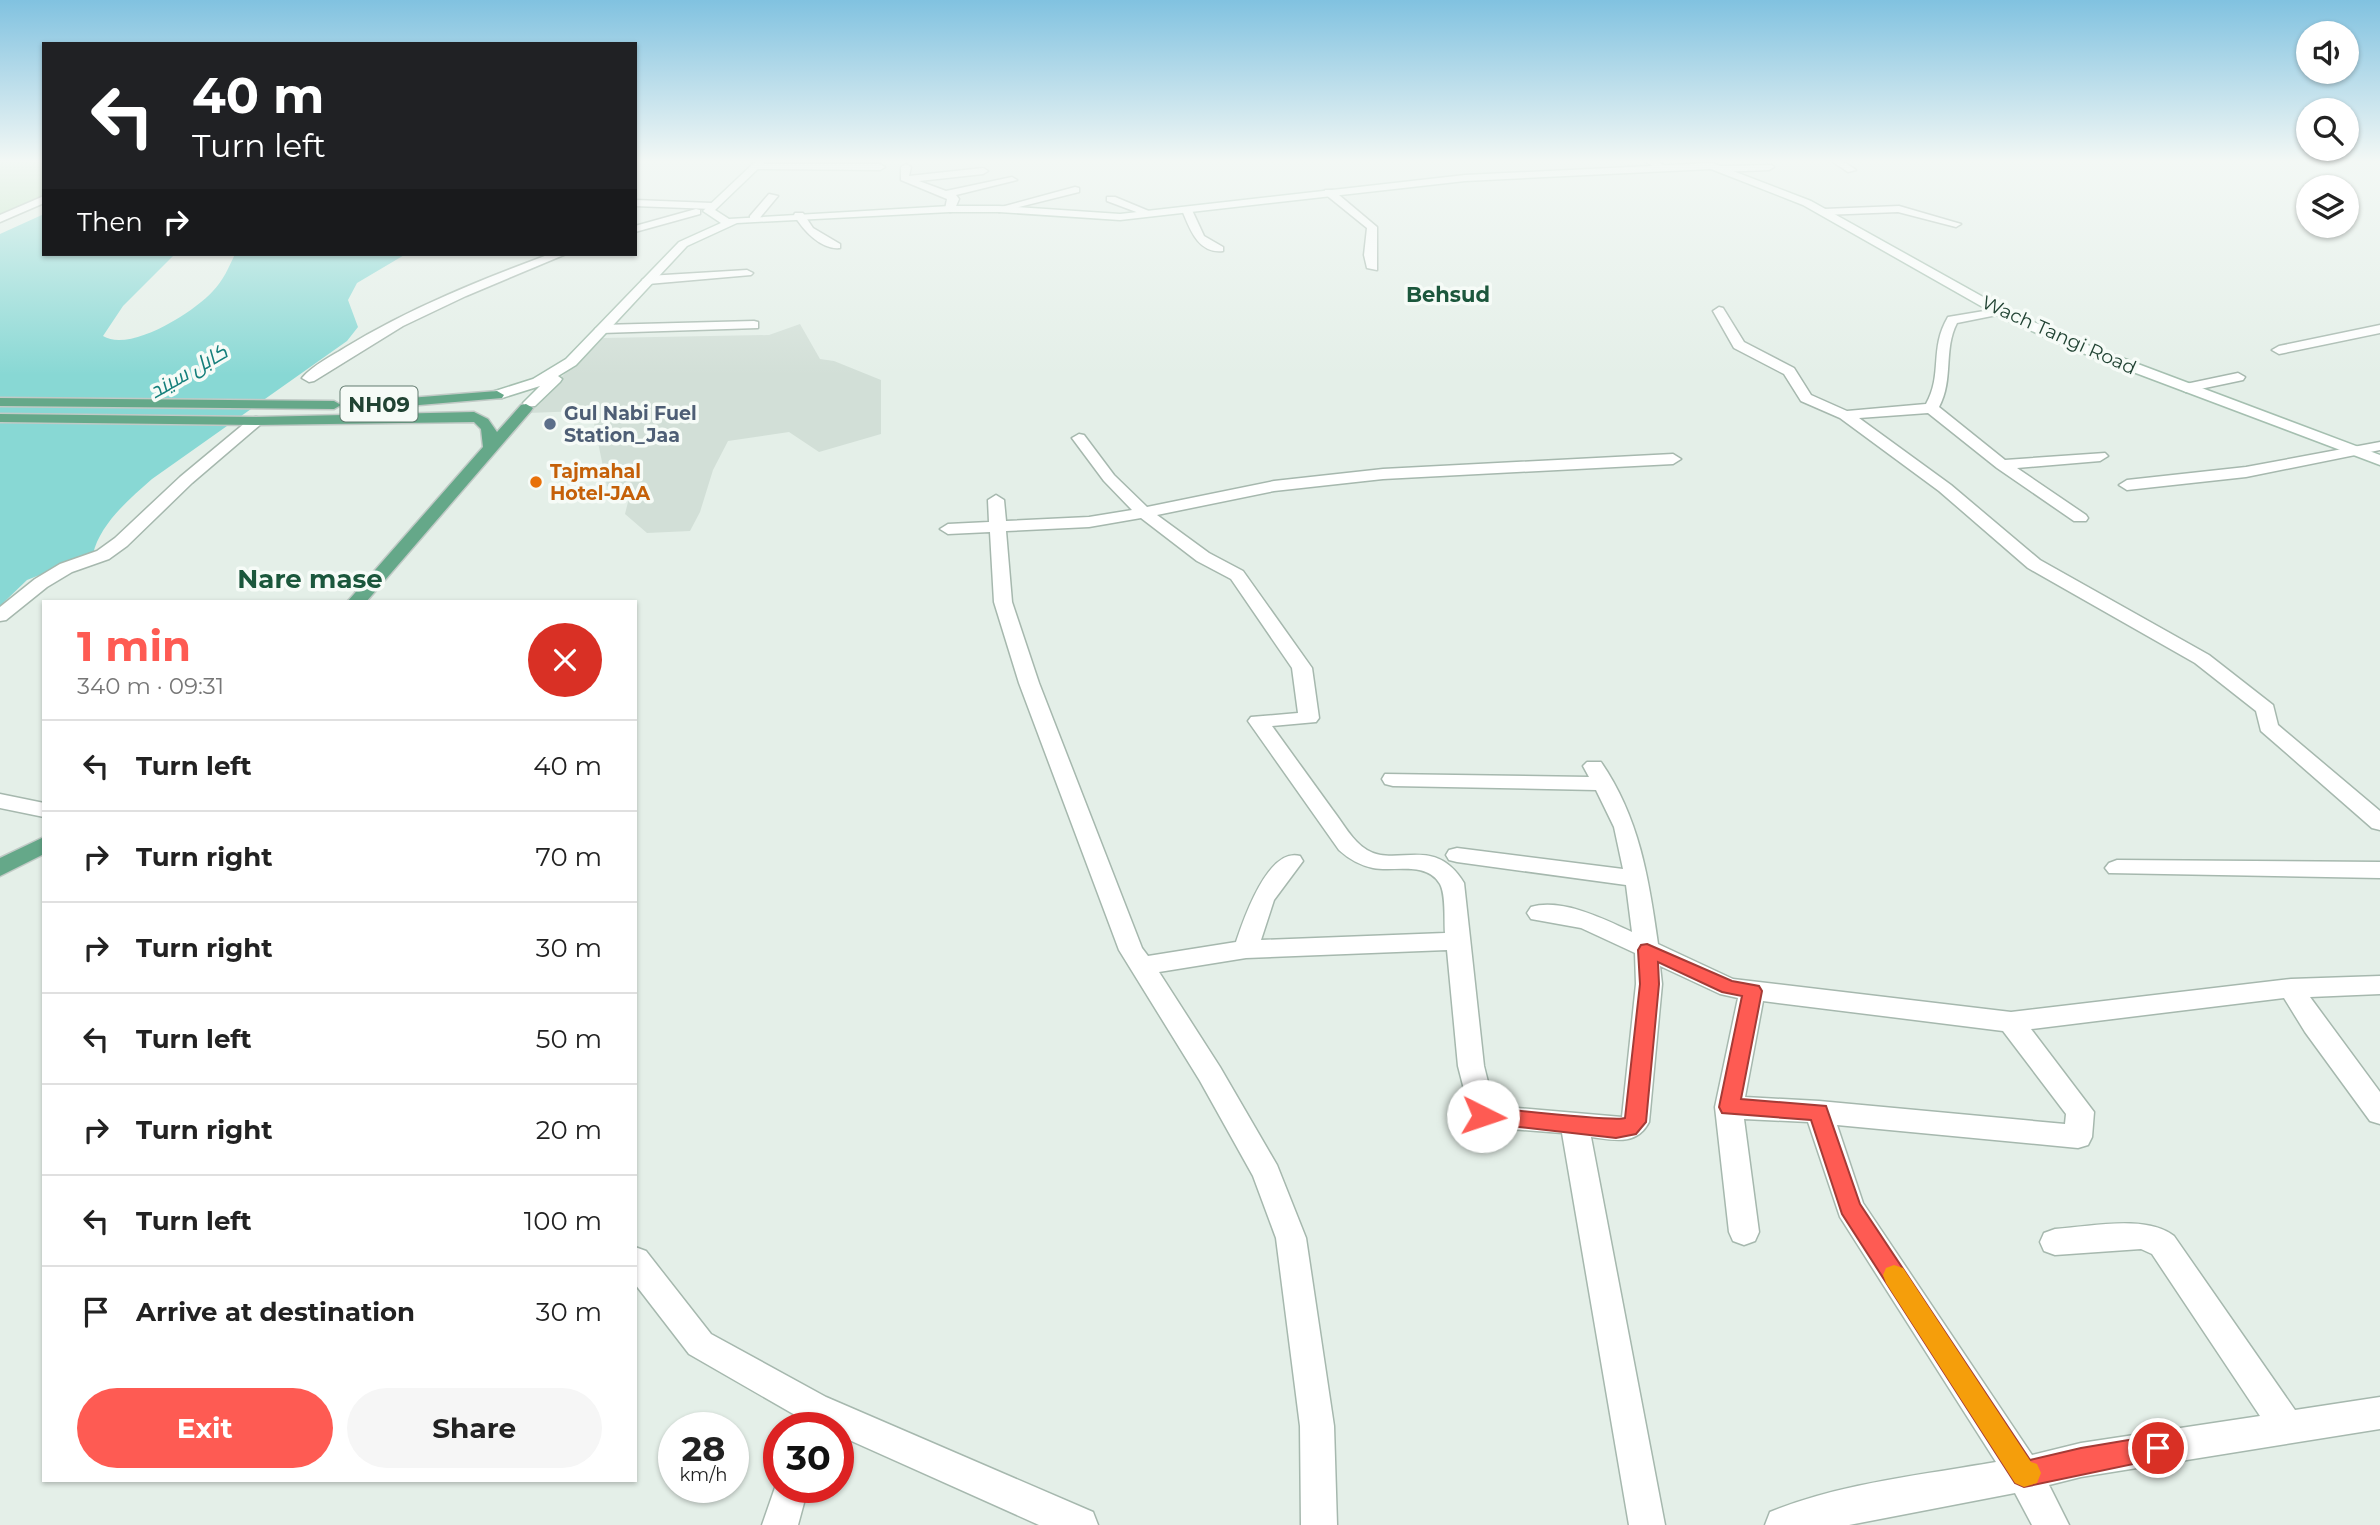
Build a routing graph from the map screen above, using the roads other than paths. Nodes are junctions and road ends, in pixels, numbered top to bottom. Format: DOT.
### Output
graph roads {
  1 [pos="706,233"];
  2 [pos="814,233"];
  3 [pos="1197,233"];
  4 [pos="1371,233"];
  5 [pos="1861,233"];
  6 [pos="836,246"];
  7 [pos="1219,249"];
  8 [pos="554,256"];
  9 [pos="1373,268"];
  10 [pos="747,273"];
  11 [pos="648,281"];
  12 [pos="1719,311"];
  13 [pos="1998,311"];
  14 [pos="754,325"];
  15 [pos="601,330"];
  16 [pos="2380,330"];
  17 [pos="2278,350"];
  18 [pos="571,362"];
  19 [pos="2238,377"];
  20 [pos="309,378"];
  21 [pos="2186,388"];
  22 [pos="497,395"];
  23 [pos="0,402"];
  24 [pos="528,406"];
  25 [pos="1931,408"];
  26 [pos="1844,415"];
  27 [pos="254,416"];
  28 [pos="474,416"];
  29 [pos="0,418"];
  30 [pos="1079,439"];
  31 [pos="2380,446"];
  32 [pos="491,448"];
  33 [pos="2354,451"];
  34 [pos="2100,456"];
  35 [pos="1673,459"];
  36 [pos="2380,460"];
  37 [pos="2002,466"];
  38 [pos="2127,485"];
  39 [pos="996,500"];
  40 [pos="1143,513"];
  41 [pos="2080,519"];
  42 [pos="998,528"];
  43 [pos="948,529"];
  44 [pos="358,600"];
  45 [pos="0,616"];
  46 [pos="1393,779"];
  47 [pos="0,801"];
  48 [pos="42,810"];
  49 [pos="2380,823"];
  50 [pos="42,845"];
  51 [pos="1457,855"];
  52 [pos="1292,861"];
  53 [pos="0,868"];
  54 [pos="2117,868"];
  55 [pos="2380,870"];
  56 [pos="1637,879"];
  57 [pos="1539,913"];
  58 [pos="1458,941"];
  59 [pos="1246,949"];
  60 [pos="1647,950"];
  61 [pos="1142,965"];
  62 [pos="2380,985"];
  63 [pos="2291,988"];
  64 [pos="1752,991"];
  65 [pos="2011,1022"];
  66 [pos="1729,1107"];
  67 [pos="1819,1112"];
  68 [pos="2380,1113"];
  69 [pos="1574,1123"];
  70 [pos="1744,1232"];
  71 [pos="2055,1242"];
  72 [pos="637,1263"];
  73 [pos="802,1412"];
  74 [pos="2380,1413"];
  75 [pos="2287,1427"];
  76 [pos="854,1435"];
  77 [pos="2024,1474"];
  78 [pos="787,1503"];
  79 [pos="780,1525"];
  80 [pos="1080,1525"];
  81 [pos="1319,1525"];
  82 [pos="1647,1525"];
  83 [pos="1783,1525"];
  84 [pos="2052,1525"];
  1 -- 11 [label="street"];
  2 -- 6 [label="street"];
  3 -- 7 [label="street"];
  4 -- 9 [label="street"];
  5 -- 13 [label="street, Wach Tangi Road"];
  8 -- 20 [label="street"];
  10 -- 11 [label="street"];
  11 -- 15 [label="street"];
  12 -- 26 [label="street"];
  13 -- 21 [label="street, Wach Tangi Road"];
  13 -- 25 [label="street"];
  14 -- 15 [label="street"];
  15 -- 18 [label="street"];
  16 -- 17 [label="street"];
  18 -- 22 [label="street"];
  18 -- 24 [label="street"];
  19 -- 21 [label="street"];
  21 -- 33 [label="street, Wach Tangi Road"];
  22 -- 24 [label="main road, NH09"];
  22 -- 27 [label="main road, NH09"];
  22 -- 28 [label="main road"];
  23 -- 27 [label="main road, NH09"];
  24 -- 28 [label="main road, NH09"];
  24 -- 32 [label="main road"];
  25 -- 26 [label="street"];
  25 -- 37 [label="street"];
  26 -- 49 [label="street"];
  27 -- 28 [label="main road, NH09"];
  27 -- 29 [label="main road, NH09"];
  27 -- 45 [label="street"];
  28 -- 32 [label="main road"];
  30 -- 40 [label="street"];
  31 -- 33 [label="street"];
  32 -- 44 [label="main road"];
  33 -- 36 [label="street, Wach Tangi Road"];
  33 -- 38 [label="street"];
  34 -- 37 [label="street"];
  35 -- 40 [label="street"];
  37 -- 41 [label="street"];
  39 -- 42 [label="street"];
  40 -- 42 [label="street"];
  40 -- 58 [label="street"];
  42 -- 43 [label="street"];
  42 -- 61 [label="street"];
  46 -- 56 [label="street"];
  47 -- 48 [label="street"];
  50 -- 53 [label="main road"];
  51 -- 56 [label="street"];
  52 -- 59 [label="street"];
  54 -- 55 [label="street"];
  56 -- 60 [label="street"];
  57 -- 60 [label="street"];
  58 -- 59 [label="street"];
  58 -- 69 [label="street"];
  59 -- 61 [label="street"];
  60 -- 64 [label="street"];
  60 -- 69 [label="street"];
  61 -- 81 [label="street"];
  62 -- 63 [label="street"];
  63 -- 65 [label="street"];
  63 -- 68 [label="street"];
  64 -- 65 [label="street"];
  64 -- 66 [label="street"];
  65 -- 67 [label="street"];
  66 -- 67 [label="street"];
  66 -- 70 [label="street"];
  67 -- 77 [label="street"];
  69 -- 82 [label="street"];
  71 -- 75 [label="street"];
  72 -- 73 [label="street"];
  74 -- 75 [label="street"];
  75 -- 77 [label="street"];
  76 -- 80 [label="street"];
  77 -- 83 [label="street"];
  77 -- 84 [label="street"];
  78 -- 79 [label="street"];
}
